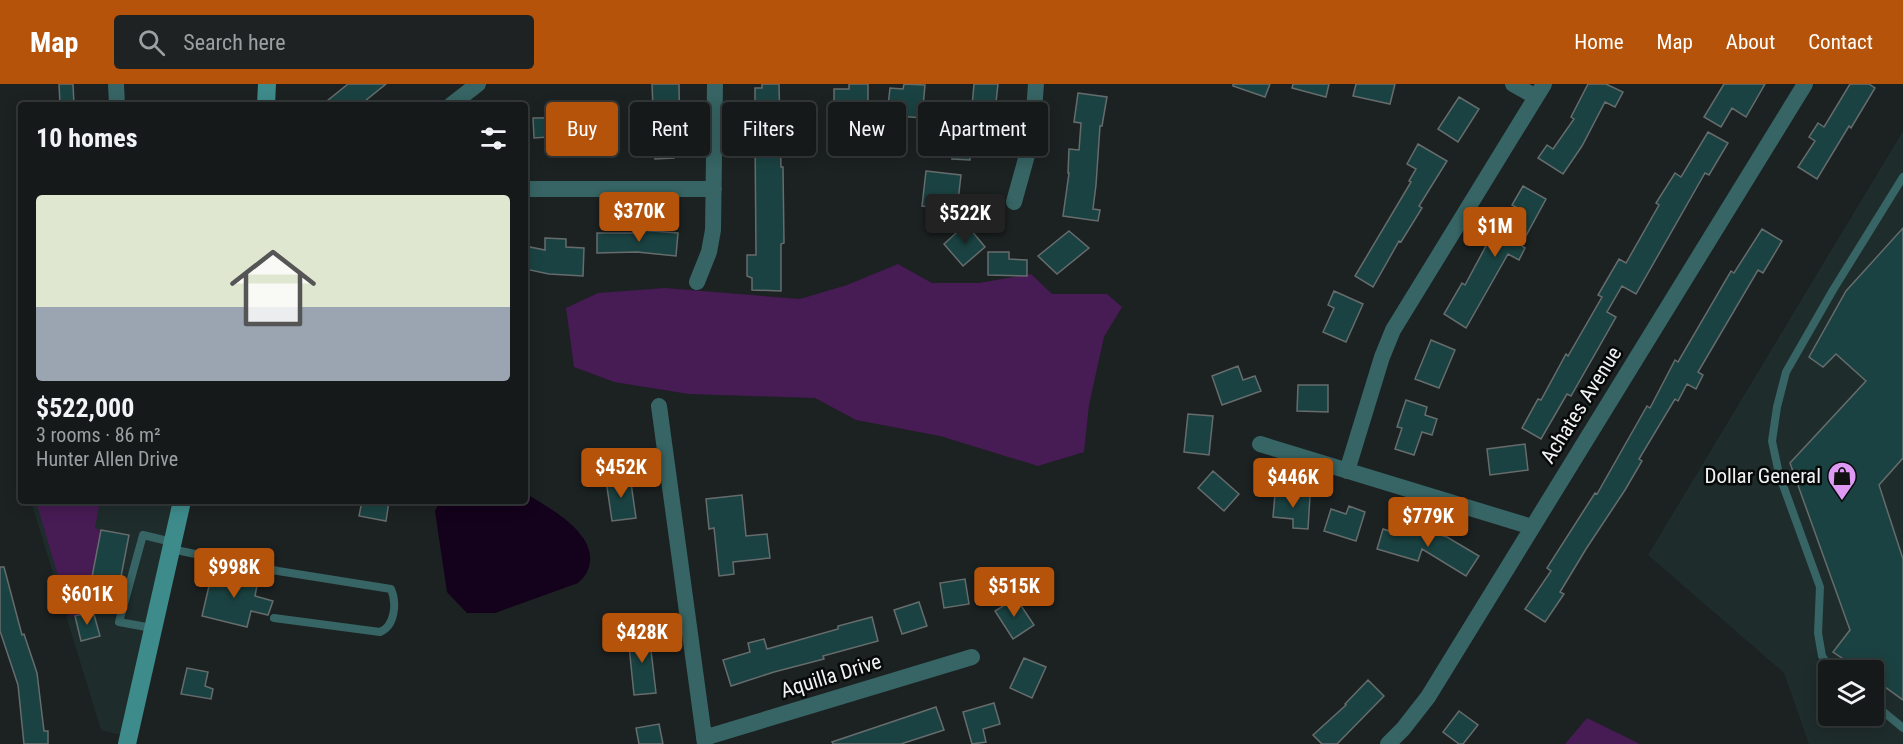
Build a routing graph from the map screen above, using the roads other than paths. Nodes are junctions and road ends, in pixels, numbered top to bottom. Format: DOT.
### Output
graph roads {
  1 [pos="116,84"];
  2 [pos="267,84"];
  3 [pos="478,84"];
  4 [pos="715,84"];
  5 [pos="1036,84"];
  6 [pos="1513,84"];
  7 [pos="1805,84"];
  8 [pos="1540,90"];
  9 [pos="117,102"];
  10 [pos="266,102"];
  11 [pos="455,102"];
  12 [pos="1903,177"];
  13 [pos="528,189"];
  14 [pos="714,189"];
  15 [pos="1014,202"];
  16 [pos="697,282"];
  17 [pos="659,406"];
  18 [pos="1260,444"];
  19 [pos="1347,471"];
  20 [pos="181,504"];
  21 [pos="1532,527"];
  22 [pos="172,545"];
  23 [pos="274,618"];
  24 [pos="152,628"];
  25 [pos="972,657"];
  26 [pos="1825,660"];
  27 [pos="1884,712"];
  28 [pos="1903,728"];
  29 [pos="704,741"];
  30 [pos="127,744"];
  31 [pos="1388,744"];
  1 -- 9 [label="street"];
  2 -- 10 [label="main road"];
  3 -- 11 [label="street"];
  4 -- 14 [label="street"];
  5 -- 15 [label="street"];
  6 -- 8 [label="street"];
  7 -- 21 [label="street, Achates Avenue"];
  8 -- 19 [label="street"];
  12 -- 26 [label="lane"];
  13 -- 14 [label="street"];
  14 -- 16 [label="street"];
  17 -- 29 [label="street"];
  18 -- 19 [label="street"];
  19 -- 21 [label="street"];
  20 -- 22 [label="main road"];
  21 -- 31 [label="street, Achates Avenue"];
  22 -- 23 [label="lane"];
  22 -- 24 [label="main road"];
  22 -- 24 [label="lane"];
  24 -- 30 [label="main road"];
  25 -- 29 [label="street, Aquilla Drive"];
  27 -- 28 [label="lane"];
}
